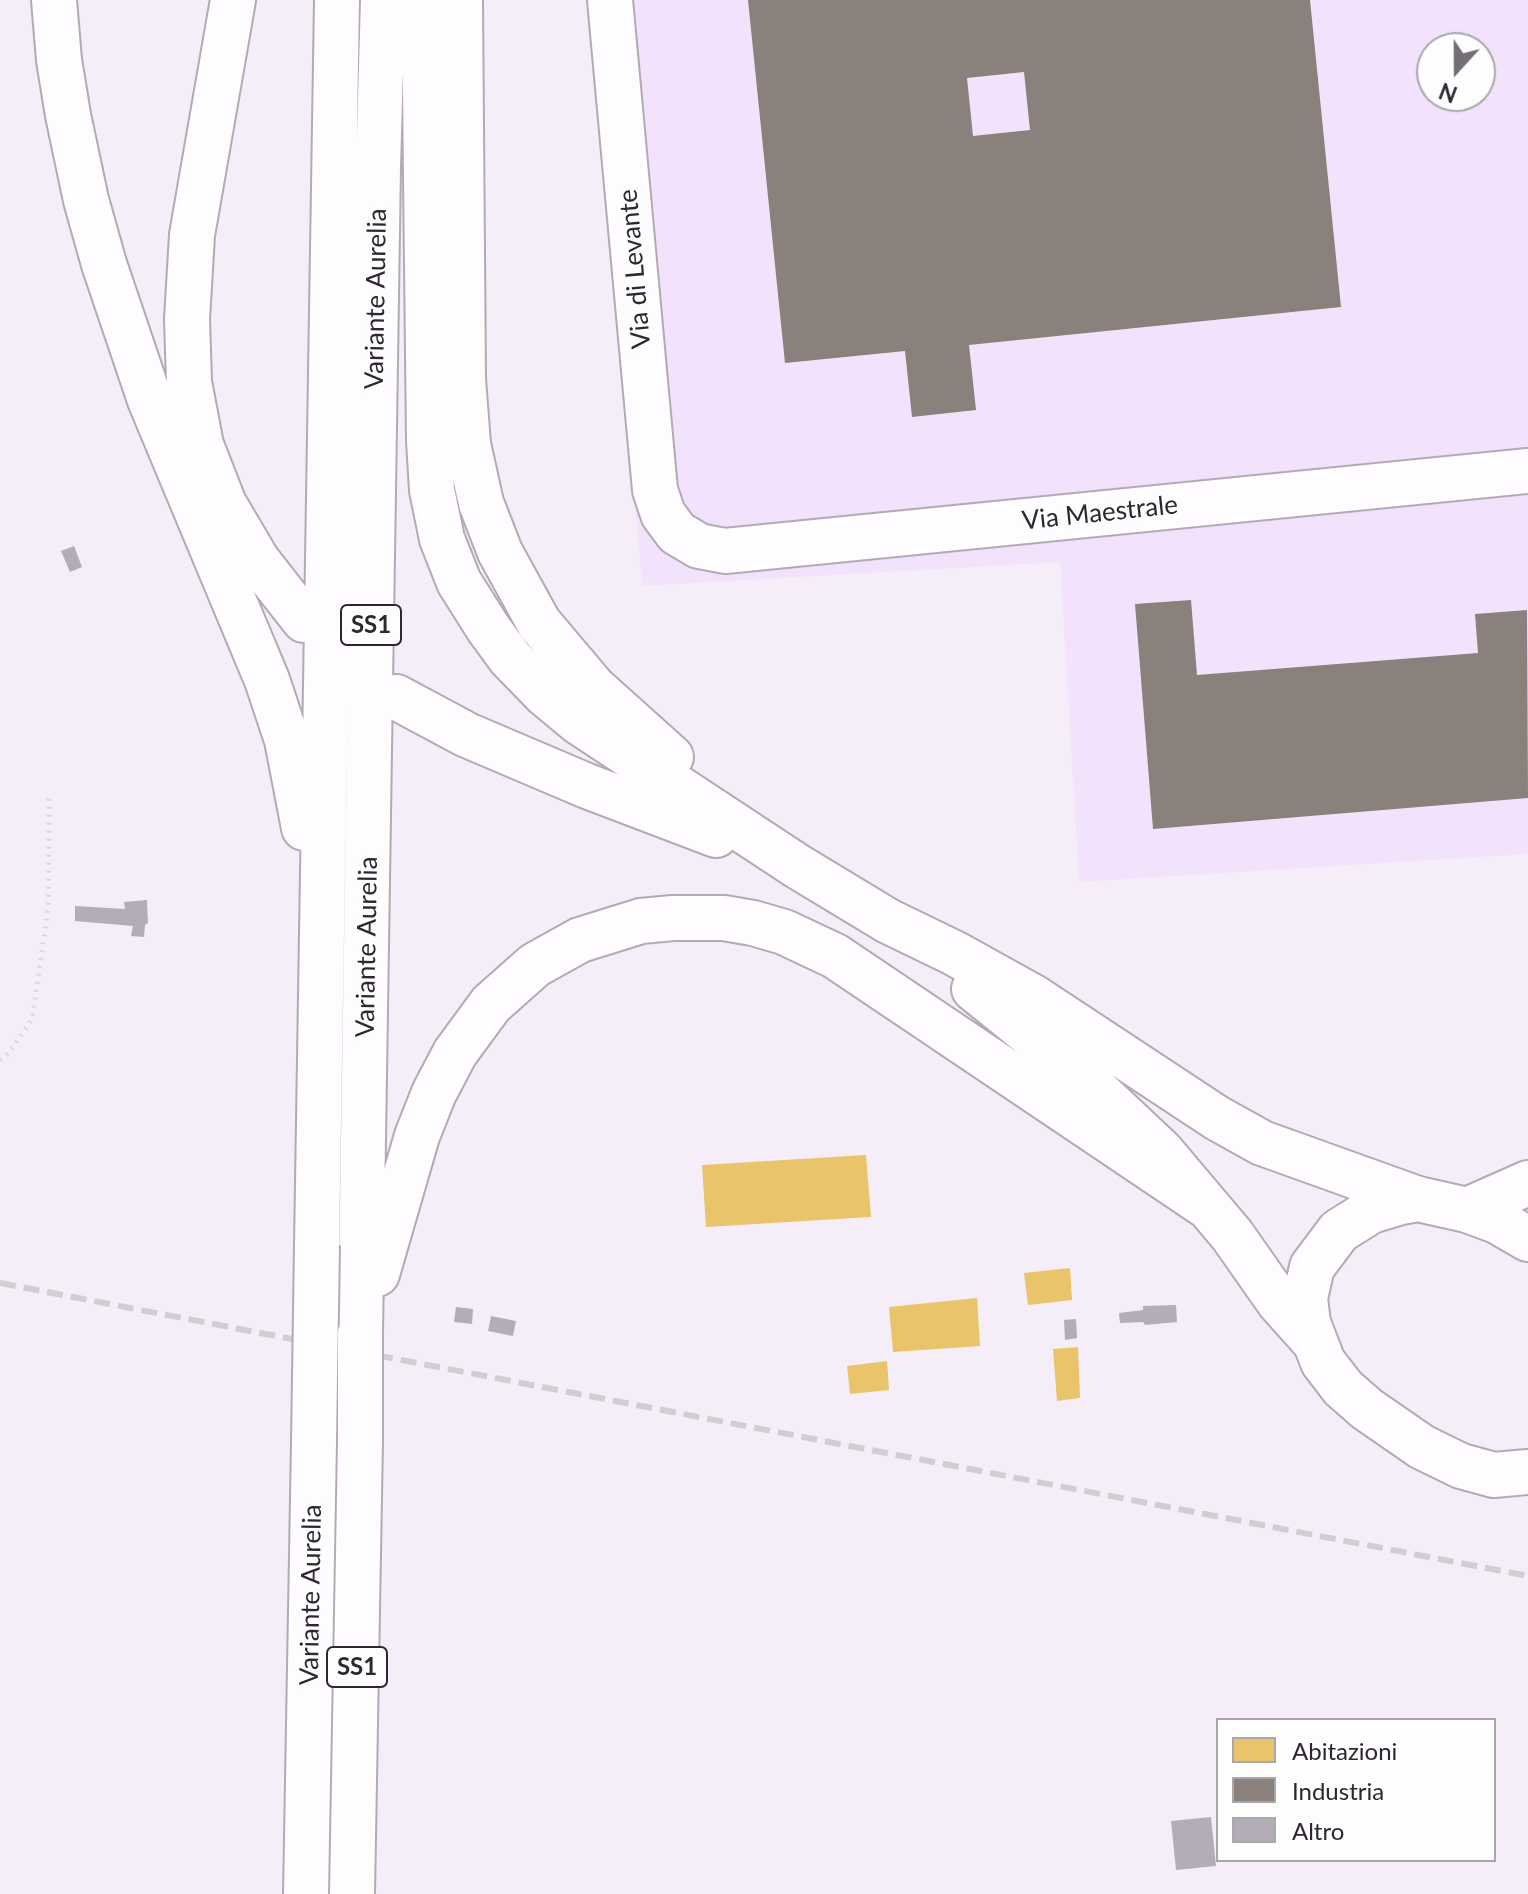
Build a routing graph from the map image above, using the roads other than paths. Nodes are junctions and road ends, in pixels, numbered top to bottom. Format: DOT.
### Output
graph roads {
  1 [pos="54,0"];
  2 [pos="233,0"];
  3 [pos="337,0"];
  4 [pos="383,0"];
  5 [pos="424,0"];
  6 [pos="460,0"];
  7 [pos="610,0"];
  8 [pos="1528,471"];
  9 [pos="677,533"];
  10 [pos="304,620"];
  11 [pos="396,697"];
  12 [pos="797,866"];
  13 [pos="888,921"];
  14 [pos="321,1006"];
  15 [pos="1528,1183"];
  16 [pos="1418,1199"];
  17 [pos="1205,1205"];
  18 [pos="1467,1210"];
  19 [pos="1528,1239"];
  20 [pos="373,1250"];
  21 [pos="1313,1340"];
  22 [pos="1517,1478"];
  23 [pos="306,1894"];
  24 [pos="352,1894"];
  1 -- 14 [label="main road"];
  2 -- 10 [label="main road"];
  3 -- 14 [label="main road, Variante Aurelia / SS1"];
  4 -- 20 [label="main road, Variante Aurelia / SS1"];
  5 -- 12 [label="main road"];
  6 -- 12 [label="main road"];
  7 -- 9 [label="main road, Via di Levante"];
  8 -- 9 [label="main road, Via Maestrale"];
  11 -- 12 [label="main road"];
  12 -- 13 [label="main road"];
  13 -- 16 [label="main road"];
  13 -- 17 [label="main road"];
  14 -- 23 [label="main road, Variante Aurelia / SS1, bridge"];
  15 -- 18 [label="main road"];
  16 -- 18 [label="main road"];
  16 -- 21 [label="main road"];
  17 -- 20 [label="main road"];
  17 -- 21 [label="main road"];
  18 -- 19 [label="main road"];
  20 -- 24 [label="main road, Variante Aurelia / SS1, bridge"];
  21 -- 22 [label="main road"];
}
